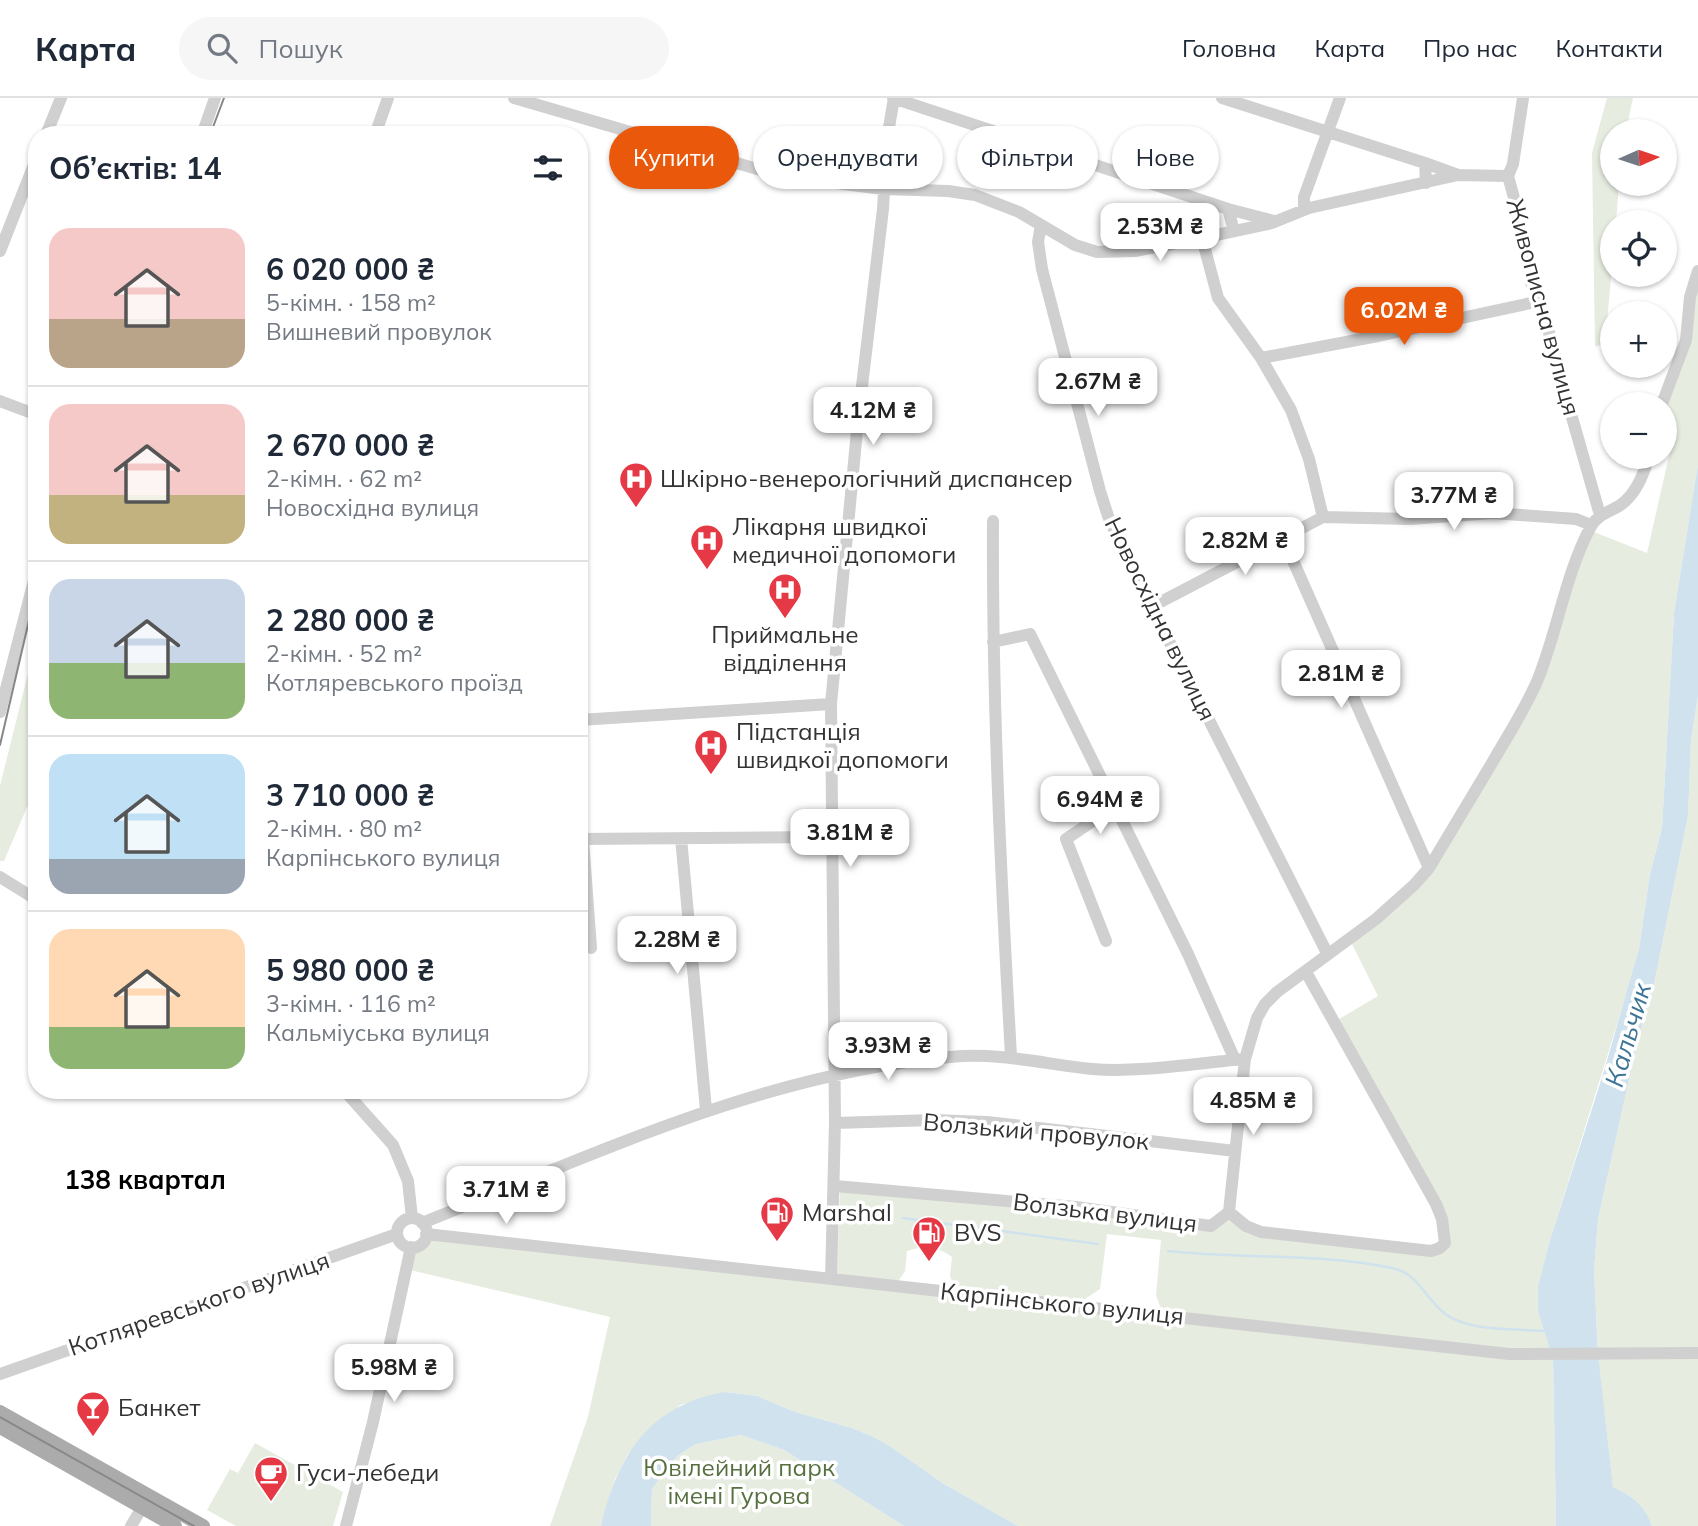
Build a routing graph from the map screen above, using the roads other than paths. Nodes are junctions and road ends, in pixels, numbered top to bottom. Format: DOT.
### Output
graph roads {
  1 [pos="61,98"];
  2 [pos="215,98"];
  3 [pos="388,98"];
  4 [pos="514,98"];
  5 [pos="894,98"];
  6 [pos="1222,98"];
  7 [pos="1340,98"];
  8 [pos="1523,98"];
  9 [pos="50,126"];
  10 [pos="205,126"];
  11 [pos="378,126"];
  12 [pos="889,126"];
  13 [pos="1329,133"];
  14 [pos="1424,163"];
  15 [pos="753,168"];
  16 [pos="1458,175"];
  17 [pos="1508,176"];
  18 [pos="28,177"];
  19 [pos="1426,183"];
  20 [pos="883,189"];
  21 [pos="1228,209"];
  22 [pos="1304,210"];
  23 [pos="1275,222"];
  24 [pos="1041,225"];
  25 [pos="1234,231"];
  26 [pos="3,234"];
  27 [pos="1202,238"];
  28 [pos="0,251"];
  29 [pos="1698,271"];
  30 [pos="1540,301"];
  31 [pos="1261,358"];
  32 [pos="1666,392"];
  33 [pos="0,401"];
  34 [pos="28,412"];
  35 [pos="1644,469"];
  36 [pos="1323,517"];
  37 [pos="1595,520"];
  38 [pos="993,521"];
  39 [pos="1283,538"];
  40 [pos="28,603"];
  41 [pos="1151,607"];
  42 [pos="993,642"];
  43 [pos="831,705"];
  44 [pos="1,706"];
  45 [pos="588,719"];
  46 [pos="1115,806"];
  47 [pos="833,837"];
  48 [pos="681,838"];
  49 [pos="588,839"];
  50 [pos="1429,868"];
  51 [pos="0,877"];
  52 [pos="28,894"];
  53 [pos="588,915"];
  54 [pos="1106,941"];
  55 [pos="591,948"];
  56 [pos="1327,953"];
  57 [pos="1306,972"];
  58 [pos="1011,1056"];
  59 [pos="1240,1059"];
  60 [pos="834,1075"];
  61 [pos="352,1099"];
  62 [pos="706,1110"];
  63 [pos="835,1123"];
  64 [pos="1235,1151"];
  65 [pos="835,1186"];
  66 [pos="455,1210"];
  67 [pos="1229,1212"];
  68 [pos="420,1225"];
  69 [pos="397,1234"];
  70 [pos="460,1238"];
  71 [pos="411,1247"];
  72 [pos="831,1279"];
  73 [pos="1698,1353"];
  74 [pos="0,1374"];
  75 [pos="0,1412"];
  76 [pos="0,1427"];
  77 [pos="145,1501"];
  78 [pos="131,1526"];
  79 [pos="175,1526"];
  80 [pos="203,1526"];
  81 [pos="346,1526"];
  1 -- 9 [label="street"];
  2 -- 10 [label="street"];
  3 -- 11 [label="street"];
  4 -- 15 [label="street"];
  5 -- 12 [label="street"];
  5 -- 21 [label="street"];
  6 -- 13 [label="street"];
  7 -- 13 [label="street"];
  8 -- 17 [label="street, Живописна вулиця"];
  13 -- 14 [label="street"];
  13 -- 22 [label="street"];
  14 -- 16 [label="street"];
  14 -- 19 [label="street"];
  16 -- 17 [label="street"];
  16 -- 19 [label="street"];
  17 -- 30 [label="street, Живописна вулиця"];
  18 -- 26 [label="street"];
  19 -- 22 [label="street"];
  20 -- 24 [label="street"];
  20 -- 43 [label="street"];
  21 -- 23 [label="street"];
  21 -- 25 [label="street"];
  22 -- 23 [label="street"];
  23 -- 25 [label="street"];
  24 -- 27 [label="street"];
  24 -- 41 [label="street, Новосхідна вулиця"];
  25 -- 27 [label="street"];
  26 -- 28 [label="street"];
  27 -- 31 [label="street"];
  29 -- 32 [label="street"];
  30 -- 31 [label="street"];
  30 -- 37 [label="street, Живописна вулиця"];
  31 -- 36 [label="street"];
  33 -- 34 [label="street"];
  35 -- 37 [label="street"];
  36 -- 37 [label="street"];
  36 -- 39 [label="street"];
  37 -- 50 [label="street"];
  38 -- 42 [label="street"];
  39 -- 41 [label="street"];
  39 -- 50 [label="street"];
  40 -- 44 [label="street"];
  41 -- 56 [label="street, Новосхідна вулиця"];
  42 -- 46 [label="street"];
  42 -- 58 [label="street"];
  43 -- 45 [label="street"];
  43 -- 47 [label="street"];
  46 -- 54 [label="street"];
  46 -- 59 [label="street"];
  47 -- 48 [label="street"];
  47 -- 60 [label="street"];
  48 -- 49 [label="street"];
  48 -- 62 [label="street"];
  50 -- 56 [label="street"];
  51 -- 52 [label="street"];
  53 -- 55 [label="street"];
  56 -- 57 [label="street"];
  57 -- 59 [label="street"];
  57 -- 67 [label="street, Волзька вулиця"];
  58 -- 59 [label="street"];
  58 -- 60 [label="street"];
  59 -- 64 [label="street"];
  60 -- 62 [label="street"];
  60 -- 63 [label="street"];
  61 -- 68 [label="street"];
  62 -- 66 [label="street"];
  63 -- 64 [label="street, Волзький провулок"];
  63 -- 65 [label="street"];
  64 -- 67 [label="street"];
  65 -- 67 [label="street, Волзька вулиця"];
  65 -- 72 [label="street"];
  66 -- 68 [label="street"];
  66 -- 70 [label="street"];
  68 -- 69 [label="street"];
  68 -- 70 [label="street, Карпінського вулиця"];
  68 -- 71 [label="street"];
  69 -- 71 [label="street"];
  69 -- 74 [label="street, Котляревського вулиця"];
  70 -- 72 [label="street, Карпінського вулиця"];
  71 -- 81 [label="street"];
  72 -- 73 [label="street, Карпінського вулиця"];
  75 -- 77 [label="main road"];
  76 -- 77 [label="main road"];
  77 -- 78 [label="street"];
  77 -- 79 [label="main road"];
  77 -- 80 [label="main road"];
}
